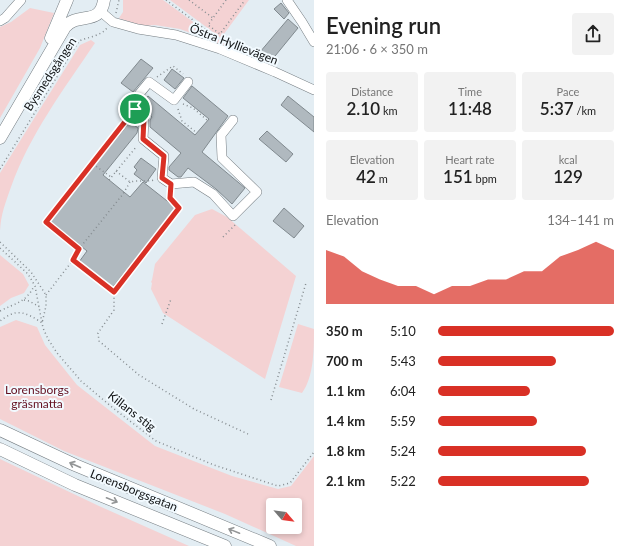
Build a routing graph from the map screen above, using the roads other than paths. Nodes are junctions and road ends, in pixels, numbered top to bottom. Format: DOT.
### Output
graph roads {
  1 [pos="21,0"];
  2 [pos="67,0"];
  3 [pos="287,0"];
  4 [pos="102,6"];
  5 [pos="85,18"];
  6 [pos="0,21"];
  7 [pos="314,42"];
  8 [pos="186,78"];
  9 [pos="311,86"];
  10 [pos="28,89"];
  11 [pos="232,120"];
  12 [pos="0,138"];
  13 [pos="0,430"];
  14 [pos="0,449"];
  15 [pos="225,546"];
  16 [pos="270,546"];
  1 -- 6 [label="street"];
  2 -- 5 [label="main road"];
  2 -- 10 [label="main road"];
  3 -- 7 [label="street"];
  4 -- 5 [label="main road"];
  4 -- 9 [label="street, Östra Hyllievägen"];
  5 -- 10 [label="main road"];
  8 -- 11 [label="street"];
  10 -- 12 [label="main road"];
  16 -- 13 [label="main road, Lorensborgsgatan, one-way"];
  14 -- 15 [label="main road, Lorensborgsgatan, one-way"];
}
